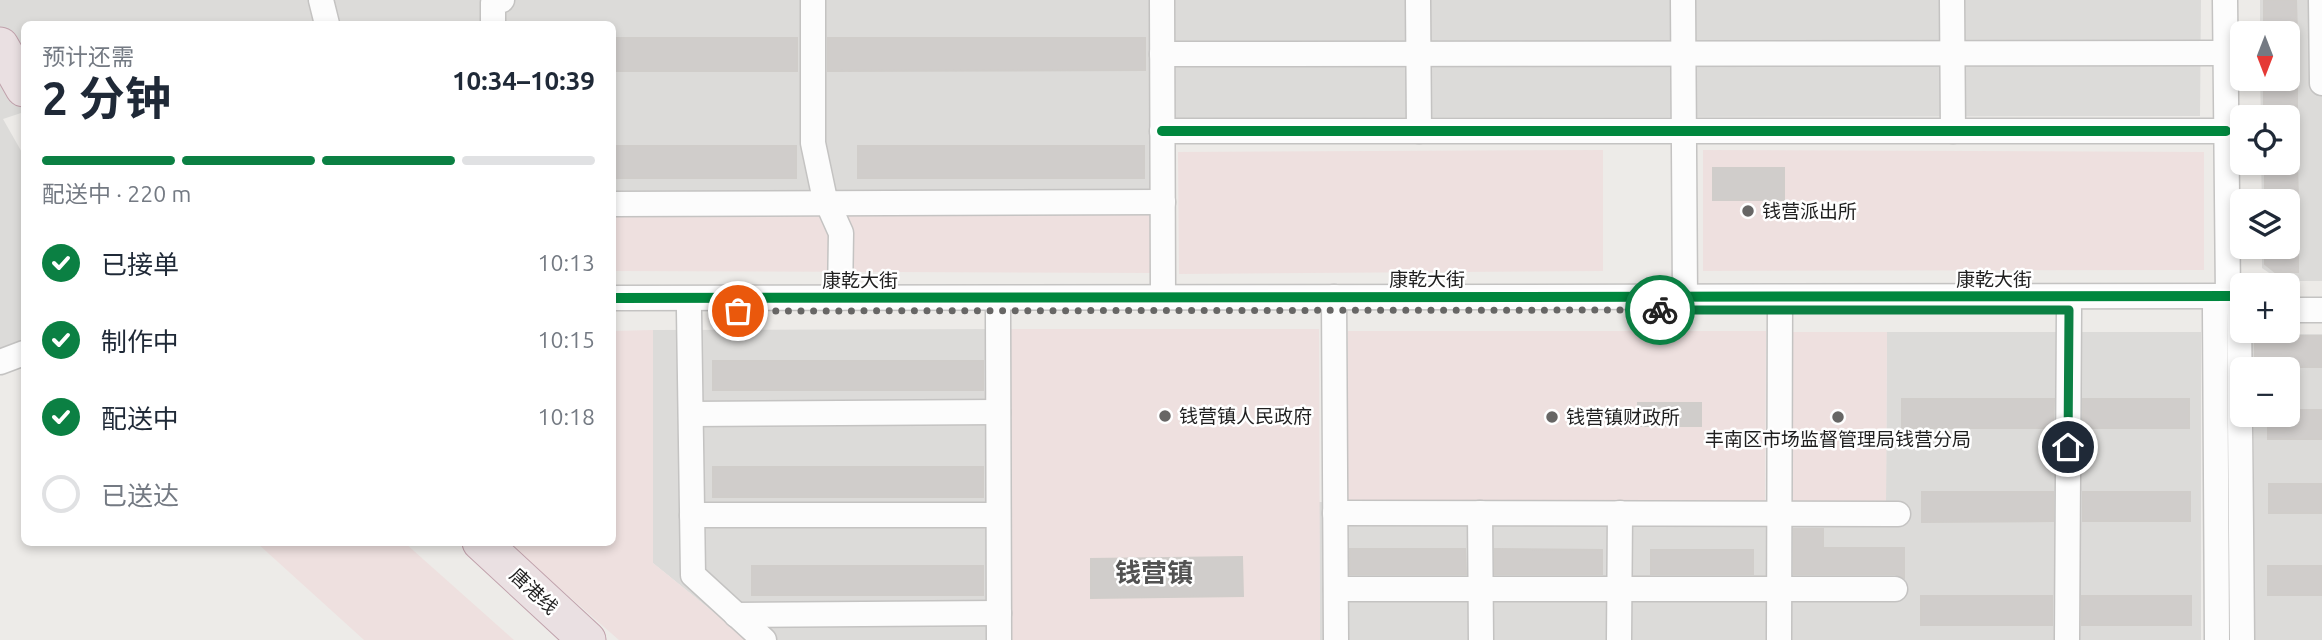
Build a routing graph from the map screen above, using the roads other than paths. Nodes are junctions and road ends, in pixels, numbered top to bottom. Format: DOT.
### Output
graph roads {
  1 [pos="321,0"];
  2 [pos="502,0"];
  3 [pos="813,0"];
  4 [pos="1162,0"];
  5 [pos="1418,0"];
  6 [pos="1683,0"];
  7 [pos="1952,0"];
  8 [pos="2225,0"];
  9 [pos="2321,0"];
  10 [pos="326,21"];
  11 [pos="493,21"];
  12 [pos="0,46"];
  13 [pos="2226,52"];
  14 [pos="1684,53"];
  15 [pos="1952,53"];
  16 [pos="1162,54"];
  17 [pos="1419,54"];
  18 [pos="2322,64"];
  19 [pos="21,83"];
  20 [pos="2322,83"];
  21 [pos="1162,131"];
  22 [pos="1419,131"];
  23 [pos="1684,131"];
  24 [pos="1952,131"];
  25 [pos="2226,131"];
  26 [pos="1163,202"];
  27 [pos="616,204"];
  28 [pos="829,205"];
  29 [pos="2232,273"];
  30 [pos="2300,296"];
  31 [pos="2322,296"];
  32 [pos="1163,297"];
  33 [pos="1685,297"];
  34 [pos="616,298"];
  35 [pos="840,298"];
  36 [pos="1780,303"];
  37 [pos="1334,304"];
  38 [pos="2230,304"];
  39 [pos="2230,304"];
  40 [pos="2069,310"];
  41 [pos="2300,310"];
  42 [pos="2322,310"];
  43 [pos="616,311"];
  44 [pos="690,311"];
  45 [pos="998,311"];
  46 [pos="2231,343"];
  47 [pos="2234,343"];
  48 [pos="21,354"];
  49 [pos="0,362"];
  50 [pos="998,412"];
  51 [pos="691,414"];
  52 [pos="1335,513"];
  53 [pos="1480,513"];
  54 [pos="1620,513"];
  55 [pos="1779,513"];
  56 [pos="692,514"];
  57 [pos="1898,514"];
  58 [pos="998,515"];
  59 [pos="458,546"];
  60 [pos="485,546"];
  61 [pos="1336,589"];
  62 [pos="1480,589"];
  63 [pos="1619,589"];
  64 [pos="1779,589"];
  65 [pos="1895,589"];
  66 [pos="999,613"];
  67 [pos="737,615"];
  68 [pos="558,640"];
  69 [pos="587,640"];
  70 [pos="764,640"];
  71 [pos="999,640"];
  72 [pos="1336,640"];
  73 [pos="1481,640"];
  74 [pos="1619,640"];
  75 [pos="1779,640"];
  76 [pos="2067,640"];
  77 [pos="2217,640"];
  78 [pos="2242,640"];
  1 -- 10 [label="street"];
  2 -- 11 [label="street"];
  3 -- 28 [label="street"];
  4 -- 16 [label="street"];
  5 -- 17 [label="street"];
  6 -- 14 [label="street"];
  7 -- 15 [label="street"];
  8 -- 13 [label="street"];
  9 -- 18 [label="street"];
  12 -- 19 [label="highway"];
  13 -- 15 [label="street"];
  13 -- 25 [label="street"];
  14 -- 15 [label="street"];
  14 -- 17 [label="street"];
  14 -- 23 [label="street"];
  15 -- 24 [label="street"];
  16 -- 17 [label="street"];
  16 -- 21 [label="street"];
  17 -- 22 [label="street"];
  18 -- 20 [label="street"];
  21 -- 22 [label="street"];
  21 -- 26 [label="street"];
  22 -- 23 [label="street"];
  23 -- 24 [label="street"];
  23 -- 33 [label="street"];
  24 -- 25 [label="street"];
  25 -- 29 [label="street"];
  26 -- 28 [label="street"];
  26 -- 32 [label="street"];
  27 -- 28 [label="street"];
  28 -- 35 [label="street"];
  30 -- 31 [label="street"];
  32 -- 35 [label="street, 康乾大街"];
  32 -- 37 [label="street, 康乾大街"];
  33 -- 36 [label="street, 康乾大街"];
  33 -- 37 [label="street, 康乾大街"];
  34 -- 35 [label="street, 康乾大街"];
  36 -- 37 [label="street, 康乾大街"];
  36 -- 38 [label="street, 康乾大街"];
  36 -- 40 [label="street, 康乾大街"];
  36 -- 55 [label="street"];
  37 -- 45 [label="street, 康乾大街"];
  37 -- 52 [label="street"];
  39 -- 40 [label="street, 康乾大街"];
  40 -- 76 [label="street"];
  41 -- 42 [label="street"];
  43 -- 44 [label="street, 康乾大街"];
  44 -- 45 [label="street, 康乾大街"];
  44 -- 51 [label="street"];
  45 -- 50 [label="street"];
  46 -- 77 [label="street"];
  47 -- 78 [label="street"];
  48 -- 49 [label="street"];
  50 -- 51 [label="street"];
  50 -- 58 [label="street"];
  51 -- 56 [label="street"];
  52 -- 53 [label="street"];
  52 -- 61 [label="street"];
  53 -- 54 [label="street"];
  53 -- 62 [label="street"];
  54 -- 55 [label="street"];
  54 -- 63 [label="street"];
  55 -- 57 [label="street"];
  55 -- 64 [label="street"];
  56 -- 58 [label="street"];
  56 -- 67 [label="street"];
  58 -- 66 [label="street"];
  59 -- 68 [label="highway, 唐港线"];
  60 -- 69 [label="highway, 唐港线"];
  61 -- 62 [label="street"];
  61 -- 72 [label="street"];
  62 -- 63 [label="street"];
  62 -- 73 [label="street"];
  63 -- 64 [label="street"];
  63 -- 74 [label="street"];
  64 -- 65 [label="street"];
  64 -- 75 [label="street"];
  66 -- 67 [label="street"];
  66 -- 71 [label="street"];
  67 -- 70 [label="street"];
}
